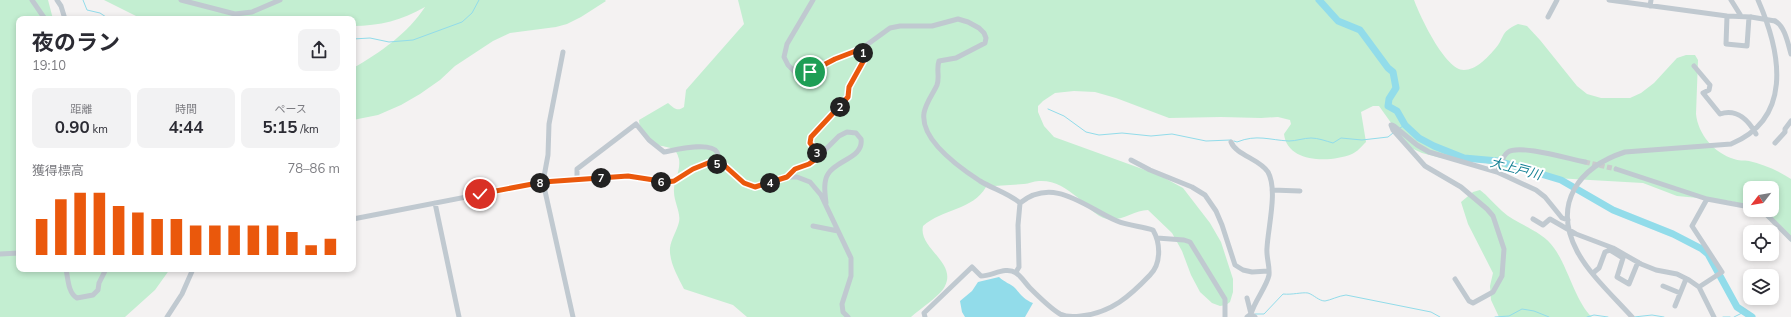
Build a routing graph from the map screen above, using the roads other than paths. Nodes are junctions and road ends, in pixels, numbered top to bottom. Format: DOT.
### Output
graph roads {
  1 [pos="32,0"];
  2 [pos="57,0"];
  3 [pos="181,0"];
  4 [pos="280,0"];
  5 [pos="813,0"];
  6 [pos="1557,0"];
  7 [pos="1608,0"];
  8 [pos="1651,0"];
  9 [pos="1731,0"];
  10 [pos="1758,0"];
  11 [pos="1650,6"];
  12 [pos="43,16"];
  13 [pos="64,16"];
  14 [pos="1727,16"];
  15 [pos="1741,16"];
  16 [pos="1548,17"];
  17 [pos="1750,17"];
  18 [pos="861,49"];
  19 [pos="563,52"];
  20 [pos="1791,54"];
  21 [pos="1782,59"];
  22 [pos="1694,66"];
  23 [pos="1791,121"];
  24 [pos="1763,130"];
  25 [pos="1756,134"];
  26 [pos="1231,142"];
  27 [pos="1775,143"];
  28 [pos="820,156"];
  29 [pos="1131,160"];
  30 [pos="1585,162"];
  31 [pos="717,164"];
  32 [pos="1616,169"];
  33 [pos="1498,170"];
  34 [pos="787,177"];
  35 [pos="577,180"];
  36 [pos="543,182"];
  37 [pos="1272,190"];
  38 [pos="1300,191"];
  39 [pos="1707,199"];
  40 [pos="1020,203"];
  41 [pos="435,204"];
  42 [pos="826,206"];
  43 [pos="1743,206"];
  44 [pos="1769,217"];
  45 [pos="356,218"];
  46 [pos="1533,219"];
  47 [pos="1568,220"];
  48 [pos="813,226"];
  49 [pos="1570,230"];
  50 [pos="838,231"];
  51 [pos="1157,238"];
  52 [pos="1791,239"];
  53 [pos="16,253"];
  54 [pos="0,254"];
  55 [pos="1638,262"];
  56 [pos="1268,271"];
  57 [pos="67,272"];
  58 [pos="104,272"];
  59 [pos="192,272"];
  60 [pos="1016,272"];
  61 [pos="1593,273"];
  62 [pos="1455,278"];
  63 [pos="1686,279"];
  64 [pos="1663,286"];
  65 [pos="1699,287"];
  66 [pos="1680,293"];
  67 [pos="1247,298"];
  68 [pos="1675,306"];
  69 [pos="1251,316"];
  70 [pos="1714,316"];
  71 [pos="167,317"];
  72 [pos="459,317"];
  73 [pos="573,317"];
  74 [pos="848,317"];
  75 [pos="925,317"];
  76 [pos="1225,317"];
  77 [pos="1632,317"];
  1 -- 12 [label="street"];
  2 -- 13 [label="street"];
  3 -- 4 [label="street"];
  5 -- 18 [label="street"];
  6 -- 16 [label="street"];
  7 -- 11 [label="street"];
  8 -- 11 [label="street"];
  9 -- 15 [label="street"];
  10 -- 21 [label="street"];
  11 -- 14 [label="street"];
  14 -- 15 [label="street"];
  14 -- 17 [label="street"];
  15 -- 17 [label="street"];
  17 -- 20 [label="street, bridge"];
  18 -- 28 [label="street"];
  18 -- 40 [label="street"];
  19 -- 36 [label="street"];
  22 -- 25 [label="street"];
  23 -- 27 [label="street"];
  24 -- 25 [label="street"];
  25 -- 47 [label="street"];
  26 -- 37 [label="street"];
  28 -- 34 [label="street"];
  28 -- 42 [label="street"];
  29 -- 56 [label="street"];
  30 -- 33 [label="street"];
  31 -- 34 [label="street"];
  31 -- 35 [label="street"];
  31 -- 35 [label="street"];
  32 -- 39 [label="street"];
  33 -- 47 [label="street"];
  33 -- 62 [label="street"];
  34 -- 42 [label="street"];
  35 -- 36 [label="street"];
  36 -- 41 [label="street"];
  36 -- 73 [label="street"];
  37 -- 38 [label="street"];
  37 -- 56 [label="street"];
  39 -- 43 [label="street"];
  39 -- 65 [label="street"];
  40 -- 51 [label="street"];
  40 -- 60 [label="street"];
  41 -- 45 [label="street"];
  41 -- 72 [label="street"];
  42 -- 50 [label="street"];
  44 -- 52 [label="street"];
  46 -- 49 [label="street"];
  47 -- 49 [label="street"];
  48 -- 50 [label="street"];
  49 -- 55 [label="street"];
  49 -- 61 [label="street"];
  50 -- 74 [label="street"];
  51 -- 60 [label="street"];
  51 -- 76 [label="street"];
  53 -- 54 [label="street"];
  55 -- 61 [label="street"];
  55 -- 63 [label="street"];
  56 -- 69 [label="street"];
  57 -- 58 [label="street"];
  59 -- 71 [label="street"];
  60 -- 75 [label="street"];
  61 -- 77 [label="street"];
  63 -- 65 [label="street"];
  63 -- 66 [label="street"];
  64 -- 66 [label="street"];
  65 -- 70 [label="street"];
  66 -- 68 [label="street"];
  67 -- 69 [label="street"];
}
